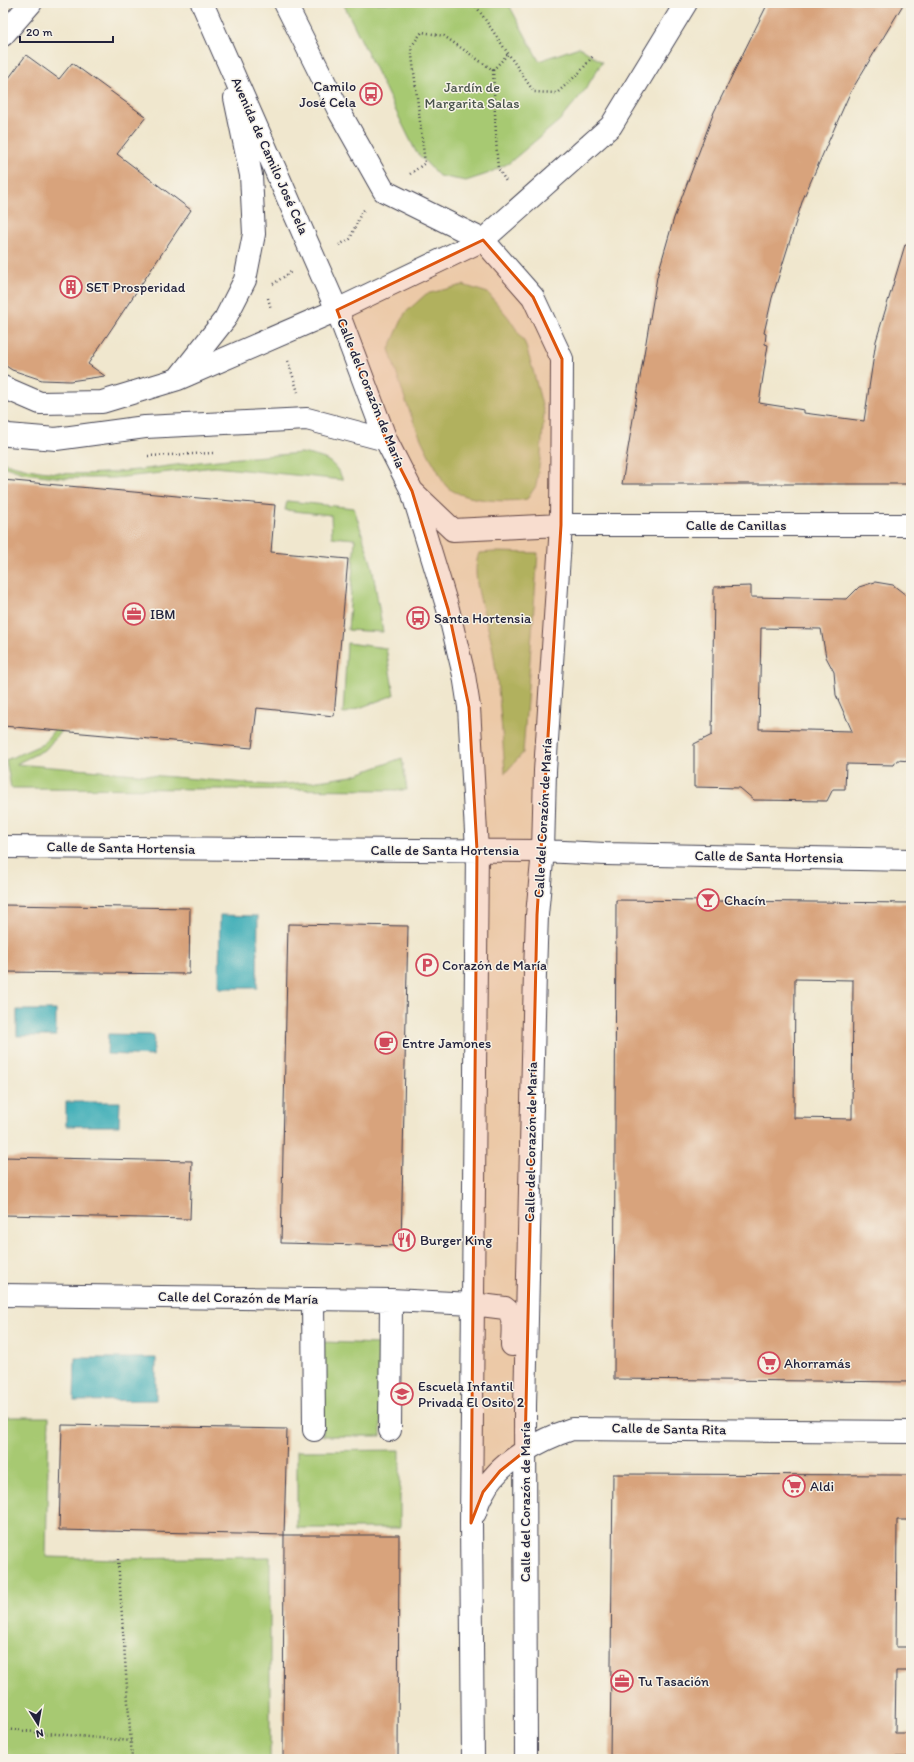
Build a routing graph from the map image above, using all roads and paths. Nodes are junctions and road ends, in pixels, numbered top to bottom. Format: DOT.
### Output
graph roads {
  1 [pos="31,3"];
  2 [pos="202,3"];
  3 [pos="285,3"];
  4 [pos="474,3"];
  5 [pos="686,3"];
  6 [pos="3,35"];
  7 [pos="226,53"];
  8 [pos="508,54"];
  9 [pos="593,56"];
  10 [pos="493,70"];
  11 [pos="384,191"];
  12 [pos="521,205"];
  13 [pos="483,240"];
  14 [pos="338,310"];
  15 [pos="178,379"];
  16 [pos="3,387"];
  17 [pos="3,433"];
  18 [pos="386,440"];
  19 [pos="412,491"];
  20 [pos="561,525"];
  21 [pos="911,525"];
  22 [pos="3,847"];
  23 [pos="477,850"];
  24 [pos="543,851"];
  25 [pos="911,860"];
  26 [pos="3,1294"];
  27 [pos="313,1299"];
  28 [pos="391,1300"];
  29 [pos="473,1304"];
  30 [pos="525,1406"];
  31 [pos="314,1430"];
  32 [pos="390,1430"];
  33 [pos="911,1432"];
  34 [pos="525,1451"];
  35 [pos="471,1523"];
  36 [pos="118,1559"];
  37 [pos="3,1728"];
  38 [pos="131,1741"];
  39 [pos="132,1759"];
  40 [pos="473,1759"];
  41 [pos="526,1759"];
  1 -- 6 [label="street"];
  2 -- 7 [label="street, Avenida de Camilo José Cela"];
  3 -- 11 [label="street"];
  4 -- 8 [label="path"];
  5 -- 12 [label="street, Calle del Corazón de María"];
  7 -- 14 [label="street, Avenida de Camilo José Cela"];
  7 -- 15 [label="street"];
  8 -- 9 [label="path"];
  8 -- 10 [label="path"];
  10 -- 11 [label="path"];
  10 -- 12 [label="path"];
  11 -- 13 [label="street"];
  12 -- 13 [label="street, Calle del Corazón de María"];
  13 -- 14 [label="street, Calle del Corazón de María"];
  13 -- 20 [label="street, Calle del Corazón de María"];
  14 -- 15 [label="street"];
  14 -- 18 [label="street, Calle del Corazón de María"];
  15 -- 16 [label="street"];
  17 -- 18 [label="street"];
  18 -- 19 [label="street, Calle del Corazón de María"];
  19 -- 20 [label="street, Calle del Corazón de María"];
  19 -- 23 [label="street, Calle del Corazón de María"];
  20 -- 21 [label="street, Calle de Canillas"];
  20 -- 24 [label="street, Calle del Corazón de María"];
  22 -- 23 [label="street, Calle de Santa Hortensia"];
  23 -- 24 [label="street, Calle de Santa Hortensia"];
  23 -- 29 [label="street, Calle del Corazón de María"];
  24 -- 25 [label="street, Calle de Santa Hortensia"];
  24 -- 30 [label="street, Calle del Corazón de María"];
  26 -- 27 [label="street, Calle del Corazón de María"];
  27 -- 28 [label="street, Calle del Corazón de María"];
  27 -- 31 [label="street"];
  28 -- 29 [label="street, Calle del Corazón de María"];
  28 -- 32 [label="street"];
  29 -- 30 [label="street"];
  29 -- 35 [label="street, Calle del Corazón de María"];
  30 -- 34 [label="street, Calle del Corazón de María"];
  33 -- 34 [label="street, Calle de Santa Rita"];
  34 -- 35 [label="street, Calle de Santa Rita"];
  34 -- 41 [label="street, Calle del Corazón de María"];
  35 -- 40 [label="street, Calle del Corazón de María"];
  36 -- 38 [label="path"];
  37 -- 38 [label="path"];
  38 -- 39 [label="path"];
}
